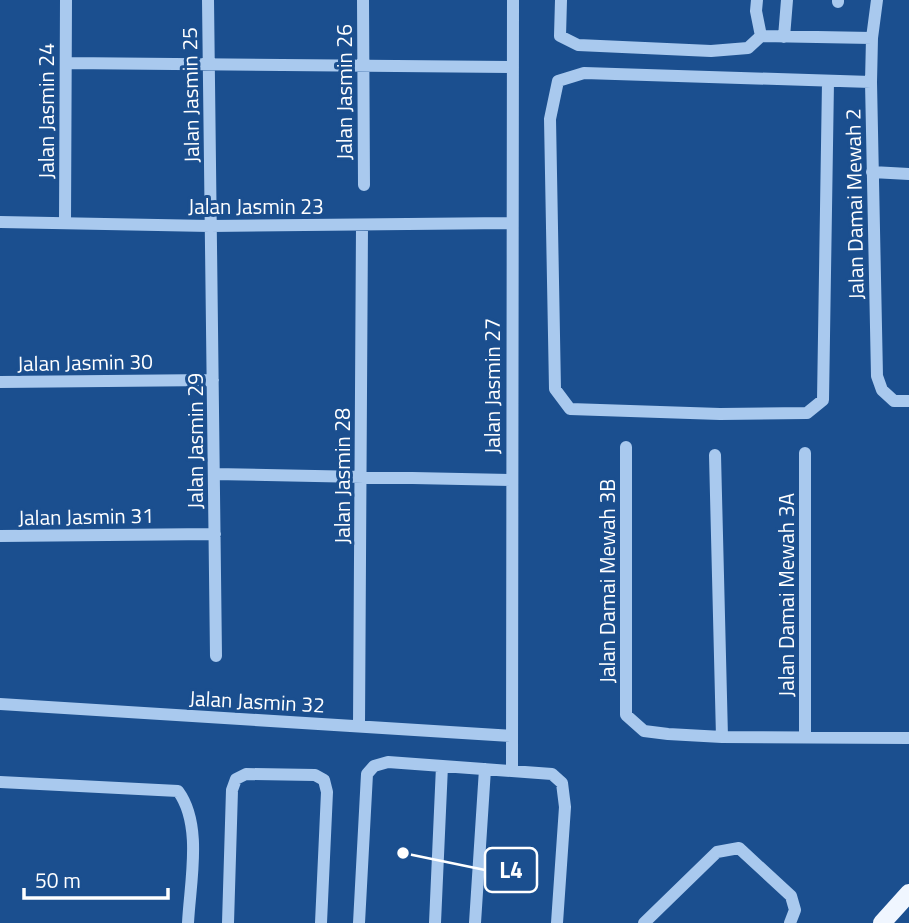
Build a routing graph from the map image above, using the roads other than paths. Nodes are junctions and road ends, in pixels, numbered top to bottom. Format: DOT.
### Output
graph roads {
  1 [pos="66,0"];
  2 [pos="208,0"];
  3 [pos="363,0"];
  4 [pos="513,0"];
  5 [pos="561,0"];
  6 [pos="757,0"];
  7 [pos="787,0"];
  8 [pos="877,0"];
  9 [pos="761,36"];
  10 [pos="784,37"];
  11 [pos="872,38"];
  12 [pos="66,62"];
  13 [pos="209,63"];
  14 [pos="364,66"];
  15 [pos="513,67"];
  16 [pos="828,82"];
  17 [pos="872,82"];
  18 [pos="872,172"];
  19 [pos="909,174"];
  20 [pos="364,185"];
  21 [pos="0,222"];
  22 [pos="65,222"];
  23 [pos="512,223"];
  24 [pos="210,226"];
  25 [pos="362,226"];
  26 [pos="214,380"];
  27 [pos="0,382"];
  28 [pos="909,401"];
  29 [pos="626,447"];
  30 [pos="805,453"];
  31 [pos="715,455"];
  32 [pos="214,474"];
  33 [pos="362,477"];
  34 [pos="512,480"];
  35 [pos="215,534"];
  36 [pos="0,536"];
  37 [pos="216,656"];
  38 [pos="0,704"];
  39 [pos="359,726"];
  40 [pos="512,736"];
  41 [pos="722,737"];
  42 [pos="805,737"];
  43 [pos="909,738"];
  44 [pos="442,766"];
  45 [pos="485,769"];
  46 [pos="512,771"];
  47 [pos="0,782"];
  48 [pos="909,893"];
  49 [pos="188,923"];
  50 [pos="228,923"];
  51 [pos="321,923"];
  52 [pos="359,923"];
  53 [pos="435,923"];
  54 [pos="475,923"];
  55 [pos="557,923"];
  56 [pos="644,923"];
  57 [pos="790,923"];
  58 [pos="882,923"];
  1 -- 12 [label="street, Jalan Jasmin 24"];
  2 -- 13 [label="street, Jalan Jasmin 25"];
  3 -- 14 [label="street, Jalan Jasmin 26"];
  4 -- 15 [label="street, Jalan Jasmin 27"];
  5 -- 9 [label="street"];
  6 -- 9 [label="street"];
  7 -- 10 [label="street"];
  8 -- 11 [label="street, Jalan Damai Mewah 2"];
  9 -- 10 [label="street"];
  10 -- 11 [label="street"];
  11 -- 17 [label="street, Jalan Damai Mewah 2"];
  12 -- 13 [label="street"];
  12 -- 22 [label="street, Jalan Jasmin 24"];
  13 -- 14 [label="street"];
  13 -- 24 [label="street, Jalan Jasmin 25"];
  14 -- 15 [label="street"];
  14 -- 20 [label="street, Jalan Jasmin 26"];
  15 -- 23 [label="street, Jalan Jasmin 27"];
  16 -- 16 [label="street"];
  16 -- 17 [label="street"];
  17 -- 18 [label="street, Jalan Damai Mewah 2"];
  18 -- 19 [label="street"];
  18 -- 28 [label="street, Jalan Damai Mewah 2"];
  21 -- 22 [label="street, Jalan Jasmin 23"];
  22 -- 24 [label="street, Jalan Jasmin 23"];
  23 -- 25 [label="street, Jalan Jasmin 23"];
  23 -- 34 [label="street, Jalan Jasmin 27"];
  24 -- 25 [label="street, Jalan Jasmin 23"];
  24 -- 26 [label="street, Jalan Jasmin 29"];
  25 -- 33 [label="street, Jalan Jasmin 28"];
  26 -- 27 [label="street, Jalan Jasmin 30"];
  26 -- 32 [label="street, Jalan Jasmin 29"];
  29 -- 41 [label="street, Jalan Damai Mewah 3B"];
  30 -- 42 [label="street, Jalan Damai Mewah 3A"];
  31 -- 41 [label="street"];
  32 -- 33 [label="street"];
  32 -- 35 [label="street, Jalan Jasmin 29"];
  33 -- 34 [label="street"];
  33 -- 39 [label="street, Jalan Jasmin 28"];
  34 -- 40 [label="street, Jalan Jasmin 27"];
  35 -- 36 [label="street, Jalan Jasmin 31"];
  35 -- 37 [label="street, Jalan Jasmin 29"];
  38 -- 39 [label="street, Jalan Jasmin 32"];
  39 -- 40 [label="street, Jalan Jasmin 32"];
  40 -- 46 [label="street, Jalan Jasmin 27"];
  41 -- 42 [label="street"];
  42 -- 43 [label="street"];
  44 -- 45 [label="street"];
  44 -- 52 [label="street"];
  44 -- 53 [label="street"];
  45 -- 46 [label="street"];
  45 -- 54 [label="street"];
  46 -- 55 [label="street"];
  47 -- 49 [label="street"];
  48 -- 58 [label="main road"];
  50 -- 51 [label="street"];
  56 -- 57 [label="street"];
}
